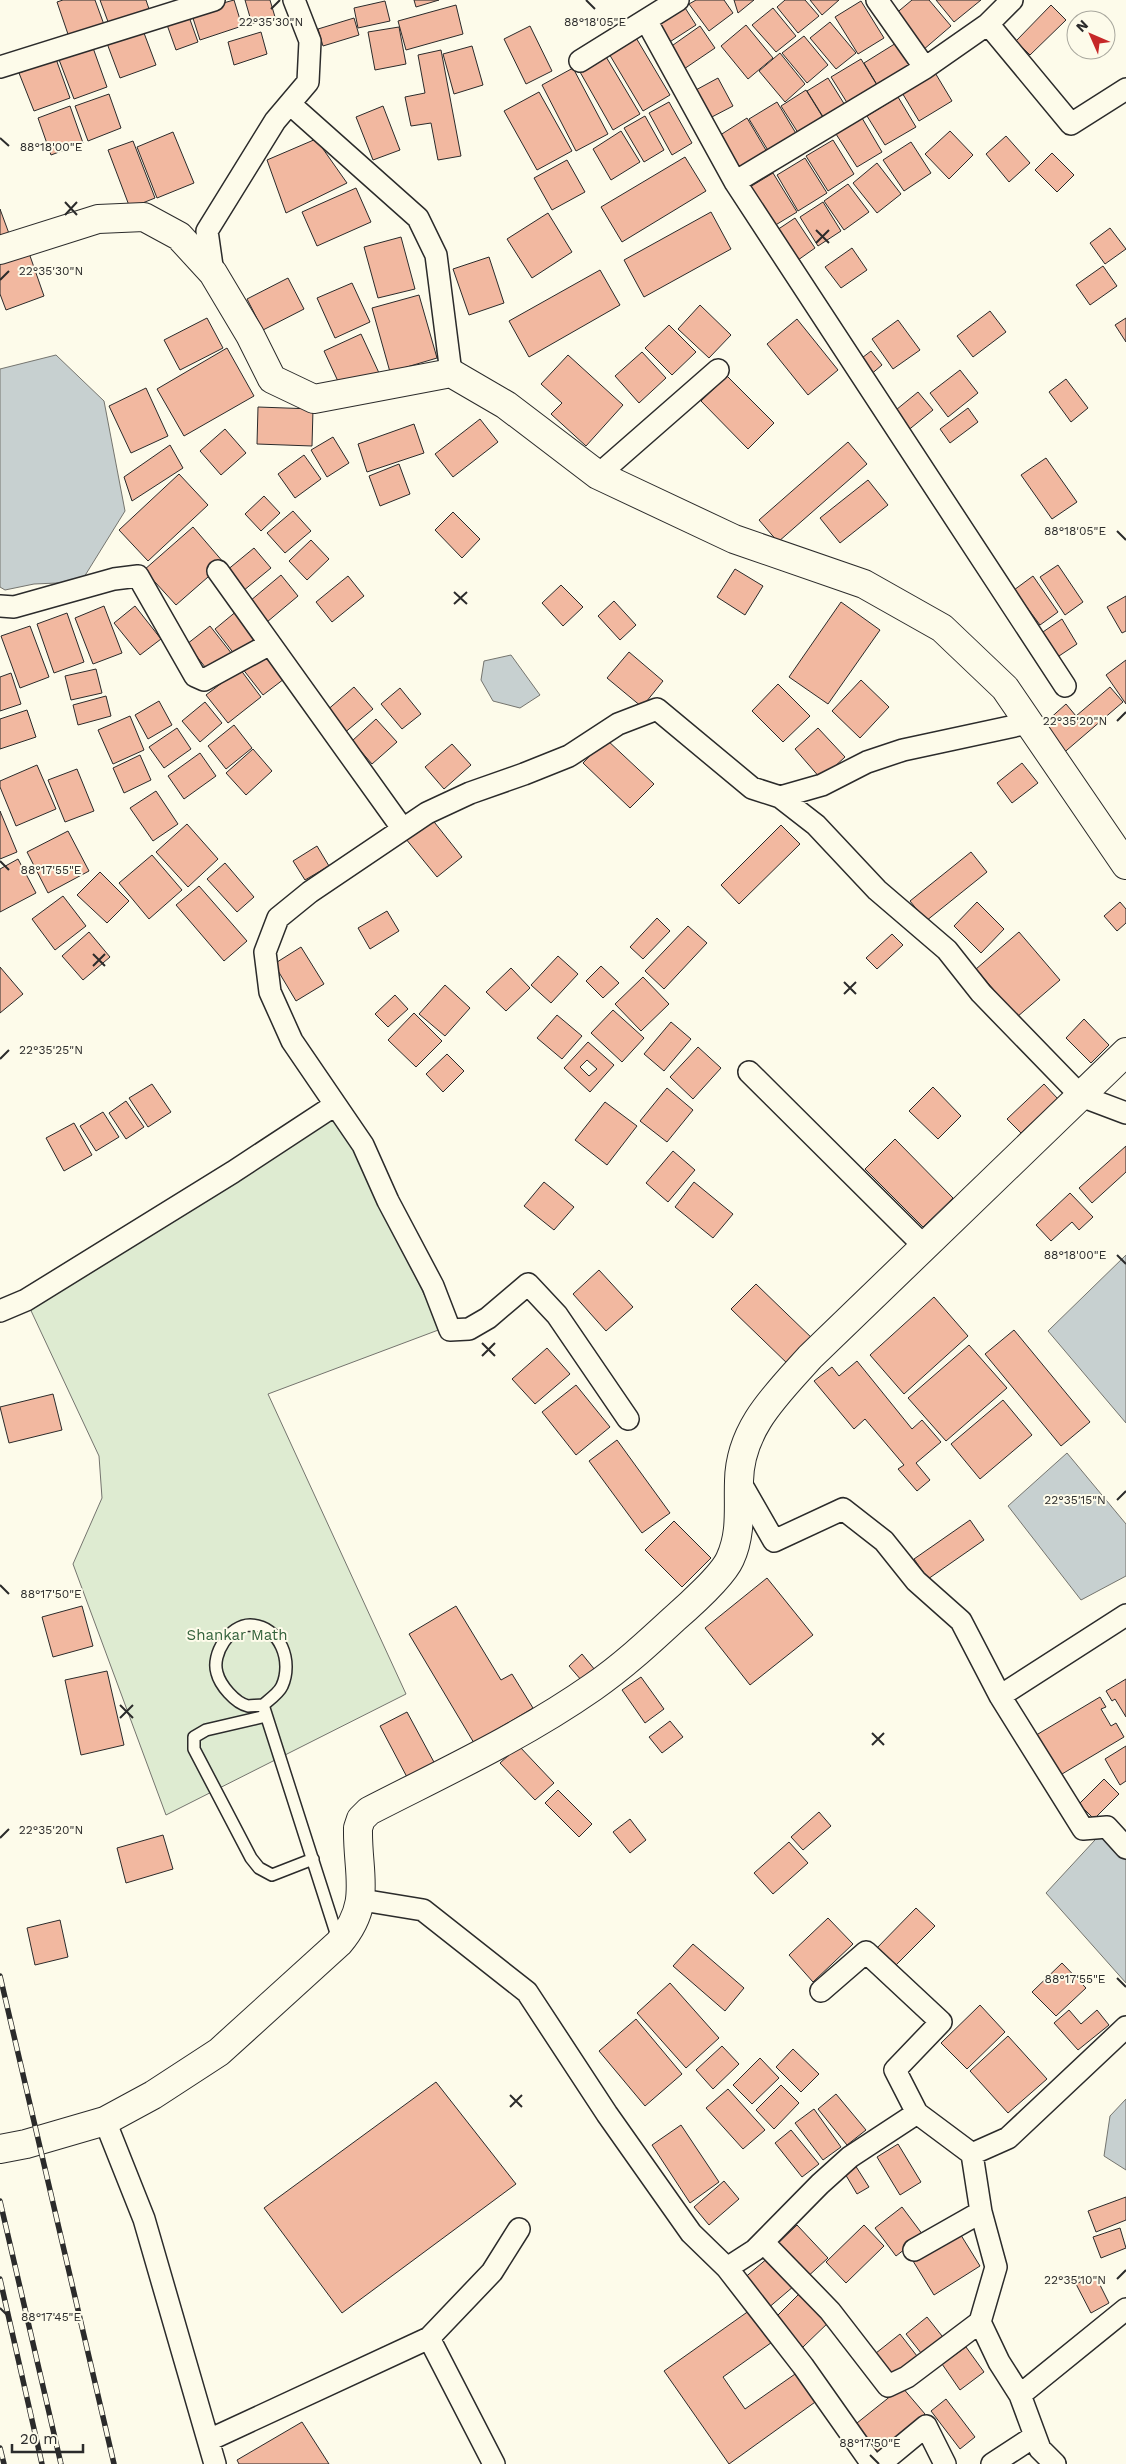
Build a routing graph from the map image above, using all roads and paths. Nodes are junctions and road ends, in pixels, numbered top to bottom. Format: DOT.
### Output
graph roads {
  1 [pos="214,0"];
  2 [pos="294,0"];
  3 [pos="678,0"];
  4 [pos="877,0"];
  5 [pos="1012,0"];
  6 [pos="646,20"];
  7 [pos="988,24"];
  8 [pos="580,61"];
  9 [pos="0,67"];
  10 [pos="925,68"];
  11 [pos="1125,92"];
  12 [pos="290,104"];
  13 [pos="735,182"];
  14 [pos="0,250"];
  15 [pos="213,273"];
  16 [pos="718,370"];
  17 [pos="451,373"];
  18 [pos="598,475"];
  19 [pos="218,571"];
  20 [pos="0,606"];
  21 [pos="270,644"];
  22 [pos="1065,686"];
  23 [pos="1028,722"];
  24 [pos="780,797"];
  25 [pos="402,828"];
  26 [pos="1126,865"];
  27 [pos="1126,1052"];
  28 [pos="749,1072"];
  29 [pos="1081,1096"];
  30 [pos="335,1105"];
  31 [pos="1126,1113"];
  32 [pos="925,1247"];
  33 [pos="0,1311"];
  34 [pos="628,1419"];
  35 [pos="738,1480"];
  36 [pos="1126,1615"];
  37 [pos="1000,1696"];
  38 [pos="265,1710"];
  39 [pos="1126,1848"];
  40 [pos="312,1859"];
  41 [pos="362,1900"];
  42 [pos="339,1944"];
  43 [pos="821,1991"];
  44 [pos="1126,2027"];
  45 [pos="917,2113"];
  46 [pos="105,2121"];
  47 [pos="0,2149"];
  48 [pos="972,2154"];
  49 [pos="981,2212"];
  50 [pos="519,2229"];
  51 [pos="763,2242"];
  52 [pos="914,2250"];
  53 [pos="727,2268"];
  54 [pos="1126,2309"];
  55 [pos="980,2322"];
  56 [pos="429,2338"];
  57 [pos="1020,2395"];
  58 [pos="1035,2436"];
  59 [pos="210,2440"];
  60 [pos="215,2464"];
  61 [pos="494,2464"];
  62 [pos="872,2464"];
  63 [pos="880,2464"];
  64 [pos="945,2464"];
  65 [pos="992,2464"];
  66 [pos="1055,2464"];
  1 -- 9 [label="street"];
  2 -- 12 [label="street"];
  3 -- 6 [label="street"];
  4 -- 10 [label="street"];
  5 -- 7 [label="street"];
  6 -- 8 [label="street"];
  6 -- 13 [label="street"];
  7 -- 10 [label="street"];
  7 -- 11 [label="street"];
  10 -- 13 [label="street"];
  12 -- 15 [label="street"];
  12 -- 17 [label="street"];
  13 -- 22 [label="street"];
  14 -- 15 [label="main road"];
  15 -- 17 [label="main road"];
  16 -- 18 [label="street"];
  17 -- 18 [label="main road"];
  18 -- 23 [label="main road"];
  19 -- 21 [label="street"];
  20 -- 21 [label="street"];
  21 -- 25 [label="street"];
  23 -- 24 [label="street"];
  23 -- 26 [label="main road"];
  24 -- 25 [label="street"];
  24 -- 29 [label="street"];
  25 -- 30 [label="street"];
  27 -- 29 [label="main road"];
  28 -- 32 [label="street"];
  29 -- 31 [label="street"];
  29 -- 32 [label="main road"];
  30 -- 33 [label="street"];
  30 -- 34 [label="street"];
  32 -- 35 [label="main road"];
  35 -- 37 [label="street"];
  35 -- 41 [label="main road"];
  36 -- 37 [label="street"];
  37 -- 39 [label="street"];
  38 -- 38 [label="lane"];
  38 -- 40 [label="lane"];
  38 -- 40 [label="lane"];
  40 -- 42 [label="lane"];
  41 -- 42 [label="main road"];
  41 -- 53 [label="street"];
  42 -- 46 [label="main road"];
  43 -- 45 [label="street"];
  44 -- 48 [label="street"];
  45 -- 48 [label="street"];
  45 -- 51 [label="street"];
  46 -- 47 [label="main road"];
  46 -- 59 [label="street"];
  48 -- 49 [label="street"];
  49 -- 52 [label="street"];
  49 -- 55 [label="street"];
  50 -- 56 [label="street"];
  51 -- 53 [label="street"];
  51 -- 55 [label="street"];
  53 -- 62 [label="street"];
  54 -- 57 [label="street"];
  55 -- 57 [label="street"];
  56 -- 59 [label="street"];
  56 -- 61 [label="street"];
  57 -- 58 [label="street"];
  58 -- 65 [label="street"];
  58 -- 66 [label="street"];
  59 -- 60 [label="street"];
  63 -- 64 [label="street"];
}
